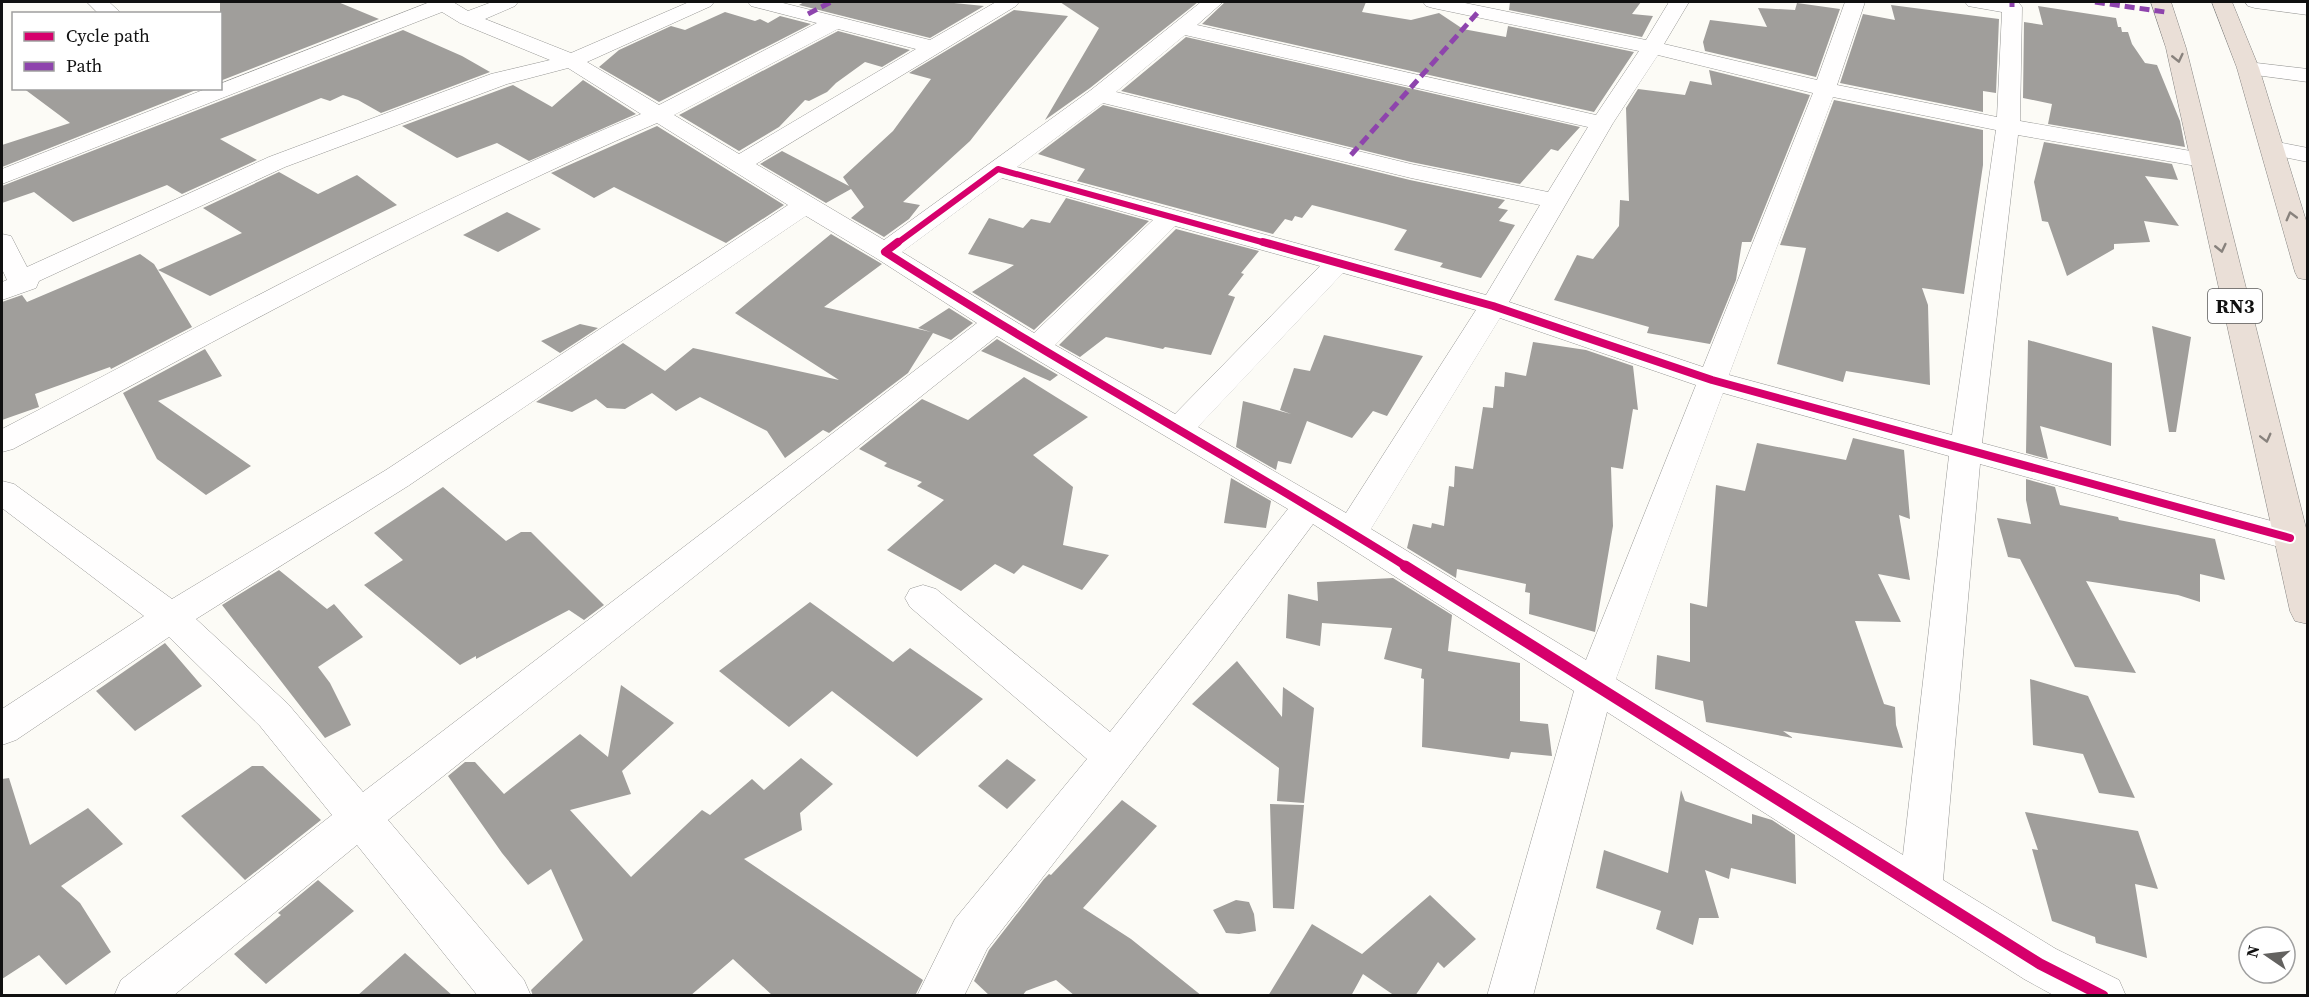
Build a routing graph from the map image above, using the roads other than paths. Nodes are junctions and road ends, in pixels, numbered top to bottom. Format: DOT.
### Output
graph roads {
  1 [pos="97,2"];
  2 [pos="508,2"];
  3 [pos="704,2"];
  4 [pos="758,2"];
  5 [pos="1009,2"];
  6 [pos="1213,2"];
  7 [pos="1433,2"];
  8 [pos="1679,2"];
  9 [pos="1855,2"];
  10 [pos="1975,2"];
  11 [pos="2162,2"];
  12 [pos="2222,2"];
  13 [pos="2255,2"];
  14 [pos="442,3"];
  15 [pos="2307,9"];
  16 [pos="110,12"];
  17 [pos="467,19"];
  18 [pos="837,21"];
  19 [pos="1182,28"];
  20 [pos="932,47"];
  21 [pos="1652,47"];
  22 [pos="571,61"];
  23 [pos="2248,68"];
  24 [pos="2307,76"];
  25 [pos="222,86"];
  26 [pos="1825,89"];
  27 [pos="209,91"];
  28 [pos="1099,95"];
  29 [pos="657,115"];
  30 [pos="1602,123"];
  31 [pos="2008,126"];
  32 [pos="2272,148"];
  33 [pos="2307,154"];
  34 [pos="2202,160"];
  35 [pos="739,164"];
  36 [pos="998,169"];
  37 [pos="2,177"];
  38 [pos="1555,201"];
  39 [pos="805,205"];
  40 [pos="1170,217"];
  41 [pos="2,242"];
  42 [pos="885,252"];
  43 [pos="2305,259"];
  44 [pos="1337,264"];
  45 [pos="11,286"];
  46 [pos="1493,306"];
  47 [pos="996,323"];
  48 [pos="1037,347"];
  49 [pos="1712,380"];
  50 [pos="1177,430"];
  51 [pos="2,442"];
  52 [pos="1966,448"];
  53 [pos="2,492"];
  54 [pos="1309,506"];
  55 [pos="1351,533"];
  56 [pos="2290,538"];
  57 [pos="923,598"];
  58 [pos="2307,610"];
  59 [pos="171,617"];
  60 [pos="1595,684"];
  61 [pos="2,729"];
  62 [pos="1112,757"];
  63 [pos="361,817"];
  64 [pos="1920,888"];
  65 [pos="136,996"];
  66 [pos="508,996"];
  67 [pos="940,996"];
  68 [pos="1510,996"];
  69 [pos="2103,996"];
  1 -- 16 [label="street"];
  2 -- 17 [label="street"];
  3 -- 22 [label="street"];
  4 -- 18 [label="street"];
  5 -- 20 [label="street"];
  6 -- 19 [label="street"];
  7 -- 21 [label="street"];
  8 -- 21 [label="street"];
  9 -- 26 [label="street"];
  10 -- 31 [label="street"];
  11 -- 34 [label="highway, RN3, one-way"];
  12 -- 23 [label="highway"];
  13 -- 15 [label="street"];
  14 -- 17 [label="street"];
  14 -- 25 [label="street"];
  17 -- 22 [label="street"];
  18 -- 20 [label="street"];
  18 -- 29 [label="street"];
  19 -- 28 [label="street"];
  19 -- 30 [label="street"];
  20 -- 35 [label="street"];
  21 -- 26 [label="street"];
  21 -- 30 [label="street"];
  22 -- 29 [label="street"];
  22 -- 45 [label="street"];
  23 -- 24 [label="street"];
  23 -- 32 [label="highway"];
  26 -- 31 [label="street"];
  26 -- 49 [label="street"];
  27 -- 37 [label="street"];
  28 -- 36 [label="street"];
  28 -- 38 [label="street"];
  29 -- 35 [label="street"];
  29 -- 51 [label="street"];
  30 -- 38 [label="street"];
  31 -- 34 [label="street"];
  31 -- 52 [label="street"];
  32 -- 33 [label="street"];
  43 -- 32 [label="highway, one-way"];
  34 -- 56 [label="highway, RN3, one-way"];
  35 -- 39 [label="street"];
  36 -- 40 [label="street"];
  36 -- 42 [label="street"];
  38 -- 46 [label="street"];
  39 -- 42 [label="street"];
  39 -- 59 [label="street"];
  40 -- 44 [label="street"];
  40 -- 48 [label="street"];
  41 -- 45 [label="street"];
  42 -- 47 [label="street"];
  44 -- 46 [label="street"];
  44 -- 50 [label="street"];
  46 -- 49 [label="street"];
  46 -- 55 [label="street"];
  47 -- 48 [label="street"];
  47 -- 63 [label="street"];
  48 -- 50 [label="street"];
  49 -- 52 [label="street"];
  49 -- 60 [label="street"];
  50 -- 54 [label="street"];
  52 -- 56 [label="street"];
  52 -- 64 [label="street"];
  53 -- 59 [label="street"];
  54 -- 55 [label="street"];
  54 -- 62 [label="street"];
  55 -- 60 [label="street"];
  56 -- 58 [label="highway, RN3"];
  57 -- 62 [label="street"];
  59 -- 61 [label="street"];
  59 -- 63 [label="street"];
  60 -- 64 [label="street"];
  60 -- 68 [label="street"];
  62 -- 67 [label="street"];
  63 -- 65 [label="street"];
  63 -- 66 [label="street"];
  64 -- 69 [label="street"];
}
